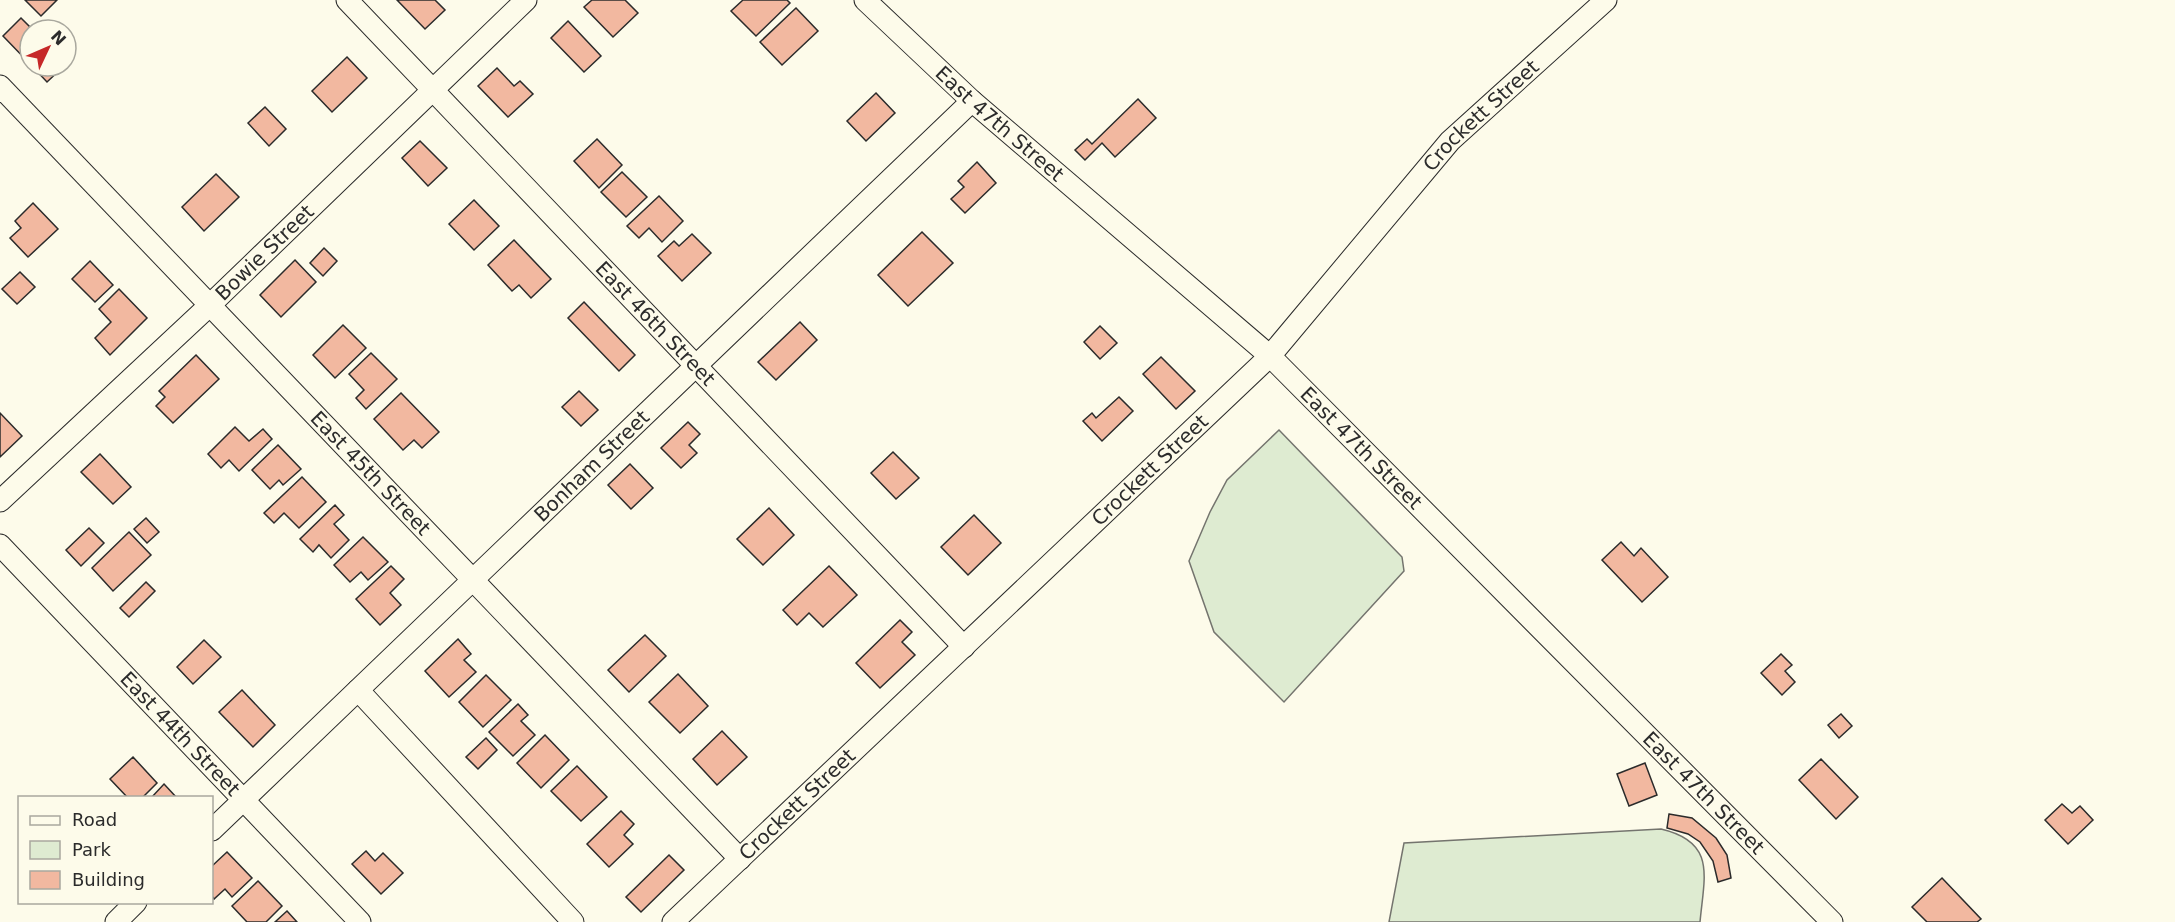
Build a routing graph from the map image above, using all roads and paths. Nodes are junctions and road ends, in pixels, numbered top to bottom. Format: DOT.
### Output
graph roads {
  1 [pos="347,0"];
  2 [pos="526,0"];
  3 [pos="865,0"];
  4 [pos="1606,0"];
  5 [pos="0,86"];
  6 [pos="432,89"];
  7 [pos="972,101"];
  8 [pos="210,305"];
  9 [pos="1270,356"];
  10 [pos="696,366"];
  11 [pos="0,501"];
  12 [pos="0,545"];
  13 [pos="473,580"];
  14 [pos="964,647"];
  15 [pos="358,690"];
  16 [pos="243,801"];
  17 [pos="213,830"];
  18 [pos="740,859"];
  19 [pos="135,904"];
  20 [pos="116,922"];
  21 [pos="360,922"];
  22 [pos="573,922"];
  23 [pos="673,922"];
  24 [pos="1832,922"];
  1 -- 6 [label="street, East 46th Street"];
  2 -- 6 [label="street, Bowie Street"];
  3 -- 7 [label="street, East 47th Street"];
  4 -- 9 [label="street, Crockett Street"];
  5 -- 8 [label="street, East 45th Street"];
  6 -- 8 [label="street, Bowie Street"];
  6 -- 10 [label="street, East 46th Street"];
  7 -- 9 [label="street, East 47th Street"];
  7 -- 10 [label="street, Bonham Street"];
  8 -- 11 [label="street, Bowie Street"];
  8 -- 13 [label="street, East 45th Street"];
  9 -- 14 [label="street, Crockett Street"];
  9 -- 24 [label="street, East 47th Street"];
  10 -- 13 [label="street, Bonham Street"];
  10 -- 14 [label="street, East 46th Street"];
  12 -- 16 [label="street, East 44th Street"];
  13 -- 15 [label="street, Bonham Street"];
  13 -- 18 [label="street, East 45th Street"];
  14 -- 18 [label="street, Crockett Street"];
  15 -- 16 [label="street, Bonham Street"];
  15 -- 22 [label="street"];
  16 -- 17 [label="street, Bonham Street"];
  16 -- 21 [label="street, East 44th Street"];
  18 -- 23 [label="street, Crockett Street"];
  19 -- 20 [label="street"];
}
